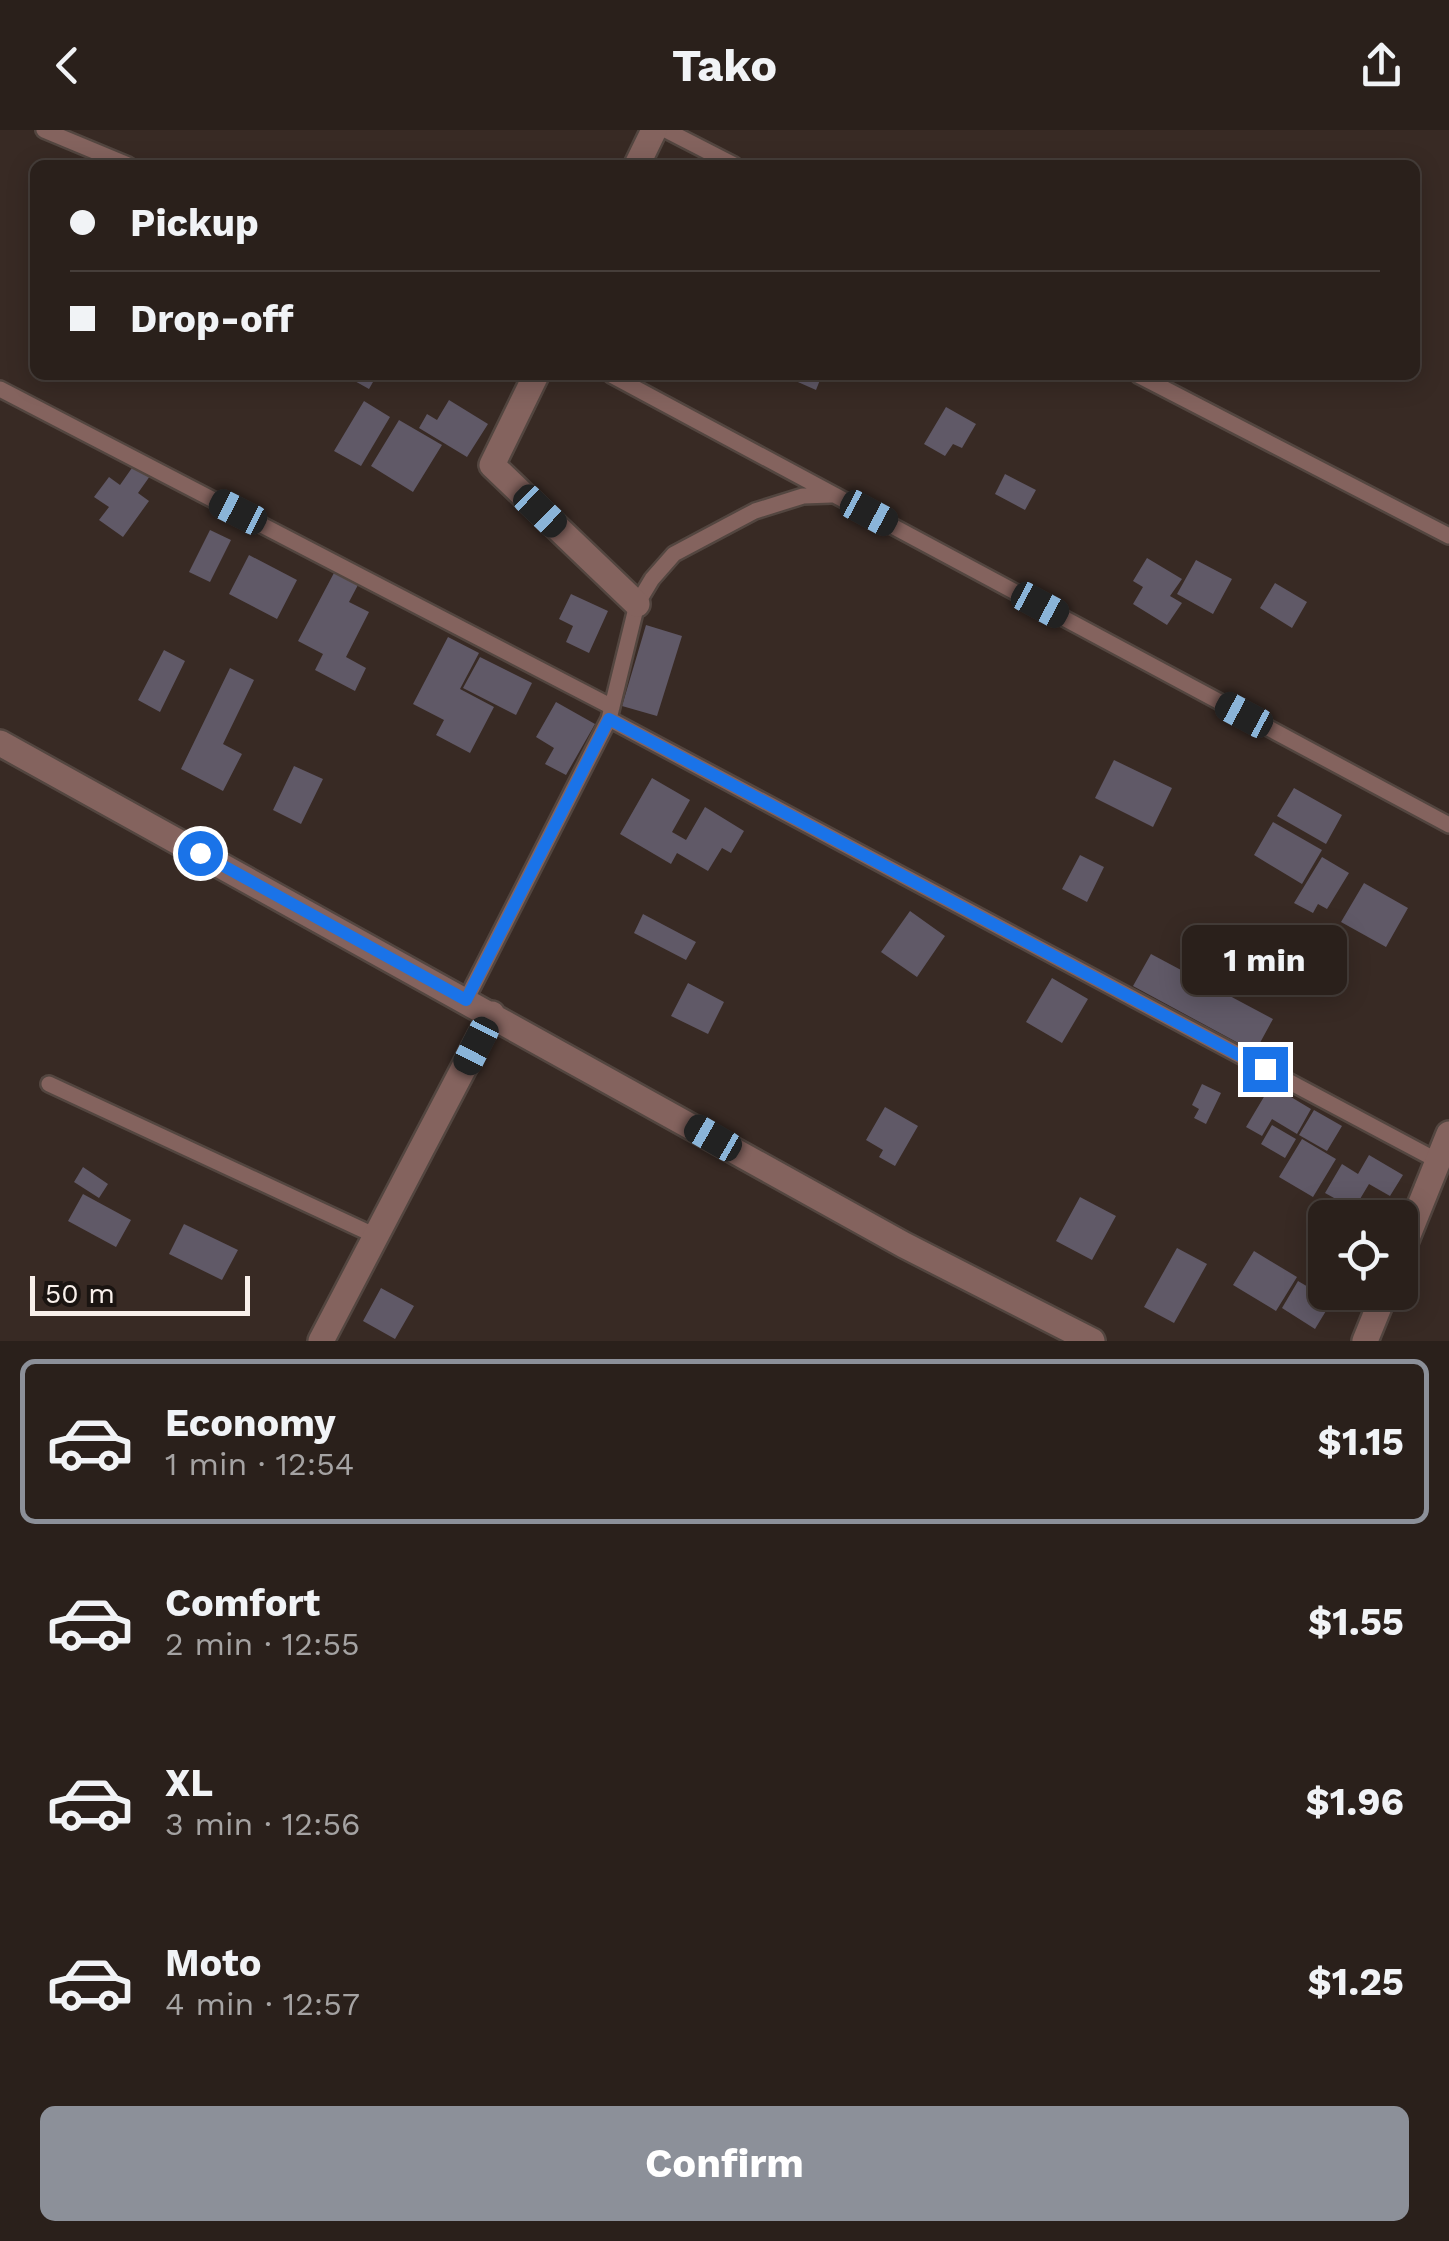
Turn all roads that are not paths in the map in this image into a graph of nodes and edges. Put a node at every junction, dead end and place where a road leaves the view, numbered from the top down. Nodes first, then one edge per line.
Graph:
1 (44, 130) edge
2 (654, 130) edge
3 (666, 130) edge
4 (116, 160) edge
5 (639, 160) edge
6 (724, 160) edge
7 (534, 380) edge
8 (621, 380) edge
9 (1148, 380) edge
10 (0, 389) edge
11 (835, 495) junction
12 (1449, 536) edge
13 (637, 604) junction
14 (610, 713) junction
15 (0, 744) edge
16 (1449, 824) edge
17 (466, 1000) junction
18 (492, 1014) junction
19 (49, 1084) dead end
20 (1449, 1134) edge
21 (1438, 1161) junction
22 (1418, 1210) edge
23 (378, 1237) junction
24 (1378, 1310) edge
25 (321, 1341) edge
26 (1092, 1341) edge
27 (1365, 1341) edge

1 - 4 lane
2 - 5 street
3 - 6 lane
7 - 13 street
8 - 11 lane
9 - 12 lane
10 - 14 lane
11 - 13 lane
11 - 16 lane
13 - 14 lane
14 - 17 lane
14 - 21 lane
15 - 17 street
17 - 18 street
18 - 23 street
18 - 26 street
19 - 23 lane
20 - 21 street
21 - 22 street
23 - 25 street
24 - 27 street

